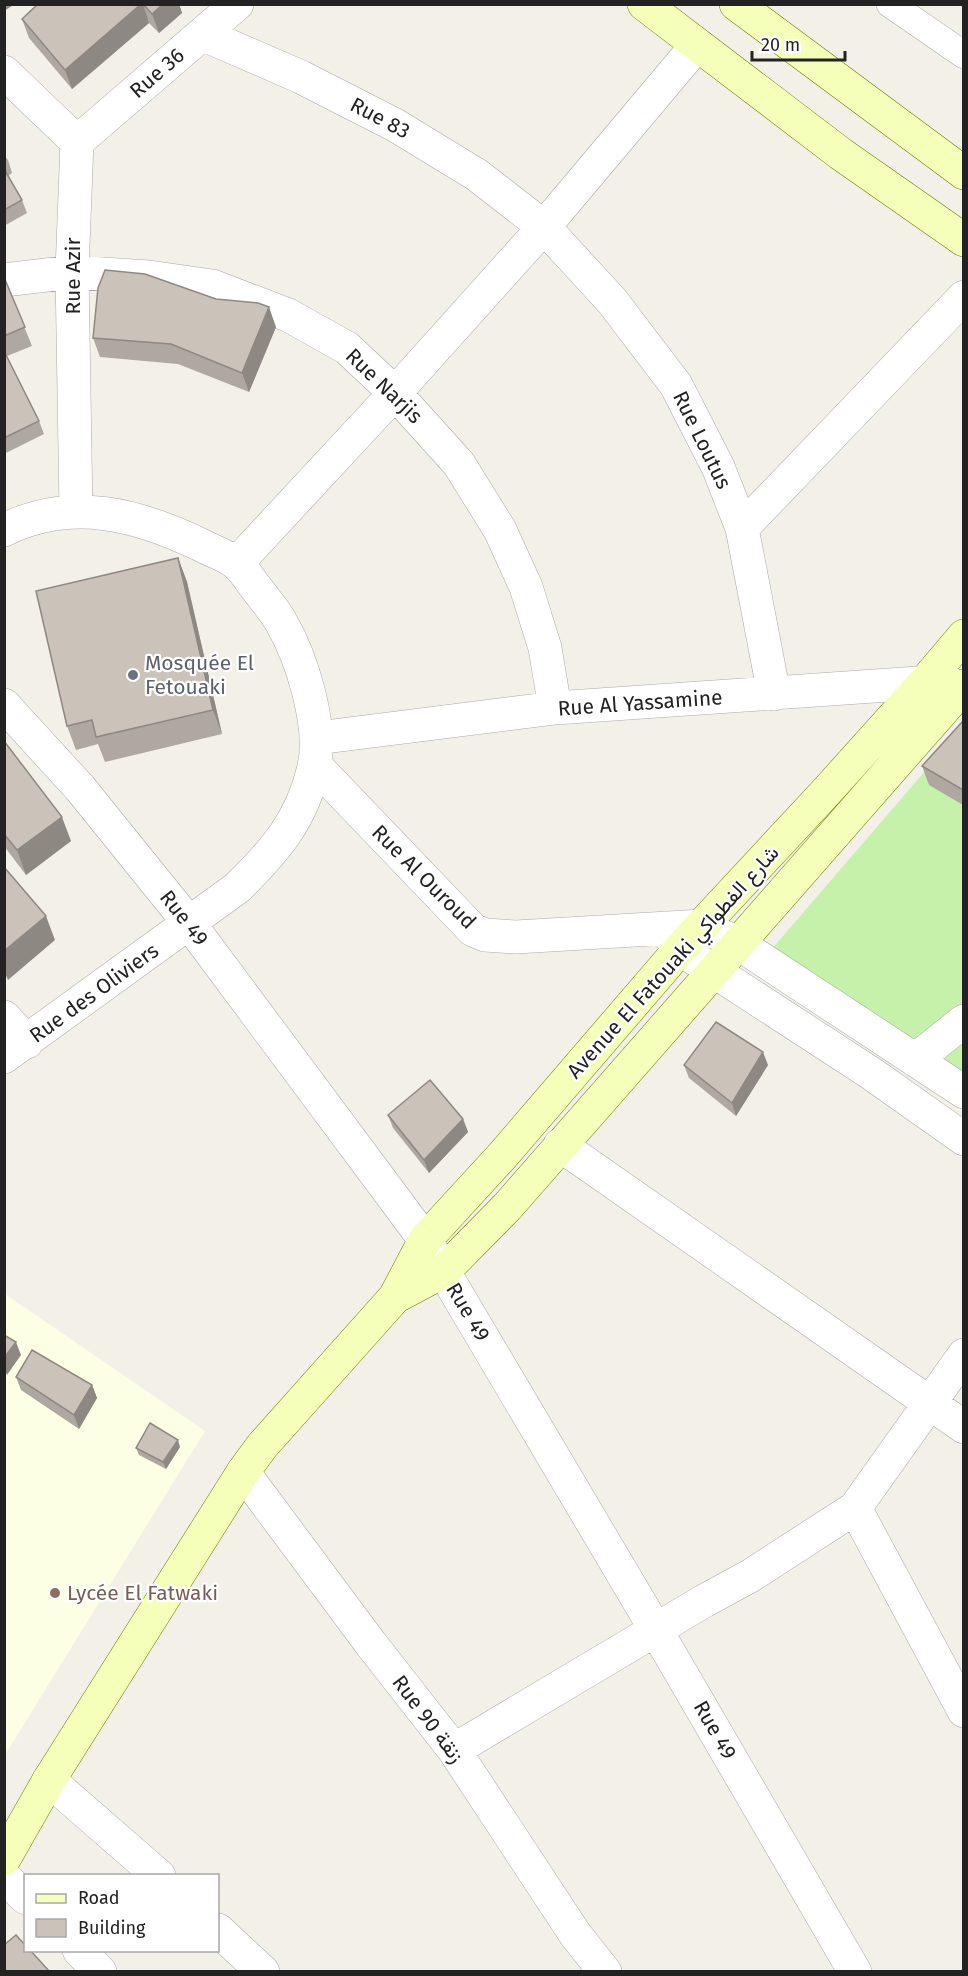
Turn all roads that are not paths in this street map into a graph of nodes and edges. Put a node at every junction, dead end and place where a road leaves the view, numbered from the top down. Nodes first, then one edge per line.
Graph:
1 (237, 4) edge
2 (644, 4) edge
3 (736, 4) edge
4 (890, 4) edge
5 (202, 34) junction
6 (697, 45) junction
7 (963, 55) edge
8 (4, 72) edge
9 (77, 142) junction
10 (963, 173) edge
11 (544, 227) junction
12 (963, 240) edge
13 (72, 272) junction
14 (4, 280) edge
15 (963, 297) edge
16 (395, 393) junction
17 (76, 511) junction
18 (742, 528) junction
19 (4, 530) edge
20 (237, 564) junction
21 (963, 636) edge
22 (963, 681) edge
23 (925, 682) junction
24 (963, 686) edge
25 (774, 694) junction
26 (4, 705) edge
27 (555, 708) junction
28 (316, 751) junction
29 (189, 923) junction
30 (702, 926) junction
31 (672, 939) junction
32 (739, 944) junction
33 (714, 972) junction
34 (4, 1017) edge
35 (963, 1021) edge
36 (16, 1050) edge
37 (915, 1060) junction
38 (963, 1092) edge
39 (963, 1139) edge
40 (560, 1145) junction
41 (425, 1240) junction
42 (444, 1271) junction
43 (395, 1297) junction
44 (963, 1355) edge
45 (930, 1404) junction
46 (963, 1427) edge
47 (243, 1472) junction
48 (855, 1508) junction
49 (656, 1630) junction
50 (963, 1711) edge
51 (454, 1750) junction
52 (50, 1780) junction
53 (4, 1859) edge
54 (158, 1874) edge
55 (4, 1877) edge
56 (24, 1896) edge
57 (219, 1931) edge
58 (81, 1952) edge
59 (100, 1971) edge
60 (262, 1971) edge
61 (605, 1971) edge
62 (855, 1971) edge

1 - 5 street, Rue 36
2 - 6 main road
3 - 10 main road
4 - 7 street
5 - 9 street, Rue 36
5 - 11 street, Rue 83
6 - 11 street
6 - 12 main road
8 - 9 street
9 - 13 street, Rue Azir
11 - 16 street
11 - 18 street, Rue Loutus
13 - 14 street, Rue Narjis
13 - 16 street, Rue Narjis
13 - 17 street, Rue Azir
15 - 18 street
16 - 20 street
16 - 27 street, Rue Narjis
17 - 19 street, Rue des Oliviers
17 - 20 street, Rue des Oliviers
18 - 25 street, Rue Loutus
20 - 28 street, Rue des Oliviers
21 - 23 main road, Avenue El Fatouaki شارع الفطواكي
22 - 23 street, Rue Al Yassamine
23 - 25 street, Rue Al Yassamine
23 - 30 main road, Avenue El Fatouaki شارع الفطواكي
24 - 32 main road, Avenue El Fatouaki شارع الفطواكي
25 - 27 street, Rue Al Yassamine
26 - 29 street, Rue 49
27 - 28 street, Rue Al Yassamine
28 - 29 street, Rue des Oliviers
28 - 31 street, Rue Al Ouroud
29 - 36 street, Rue des Oliviers
29 - 41 street, Rue 49
30 - 31 main road, Avenue El Fatouaki شارع الفطواكي
30 - 32 street
31 - 33 street
31 - 41 main road, Avenue El Fatouaki شارع الفطواكي
32 - 33 main road, Avenue El Fatouaki شارع الفطواكي
32 - 37 street
33 - 39 street
33 - 40 main road, Avenue El Fatouaki شارع الفطواكي
34 - 36 street
35 - 37 street
37 - 38 street
40 - 42 main road, Avenue El Fatouaki شارع الفطواكي
40 - 45 street
41 - 42 street, Rue 49
41 - 43 main road, Avenue El Fatouaki شارع الفطواكي
42 - 43 main road, Avenue El Fatouaki شارع الفطواكي
42 - 49 street, Rue 49
43 - 47 main road, Avenue El Fatouaki شارع الفطواكي
44 - 45 street
45 - 46 street
45 - 48 street
47 - 51 street, Rue 90 زنقة
47 - 52 main road, Avenue El Fatouaki شارع الفطواكي
48 - 49 street
48 - 50 street
49 - 51 street
49 - 62 street, Rue 49
51 - 61 street, Rue 90 زنقة
52 - 53 main road, Avenue El Fatouaki شارع الفطواكي
52 - 54 street
55 - 56 street
57 - 60 street
58 - 59 street

